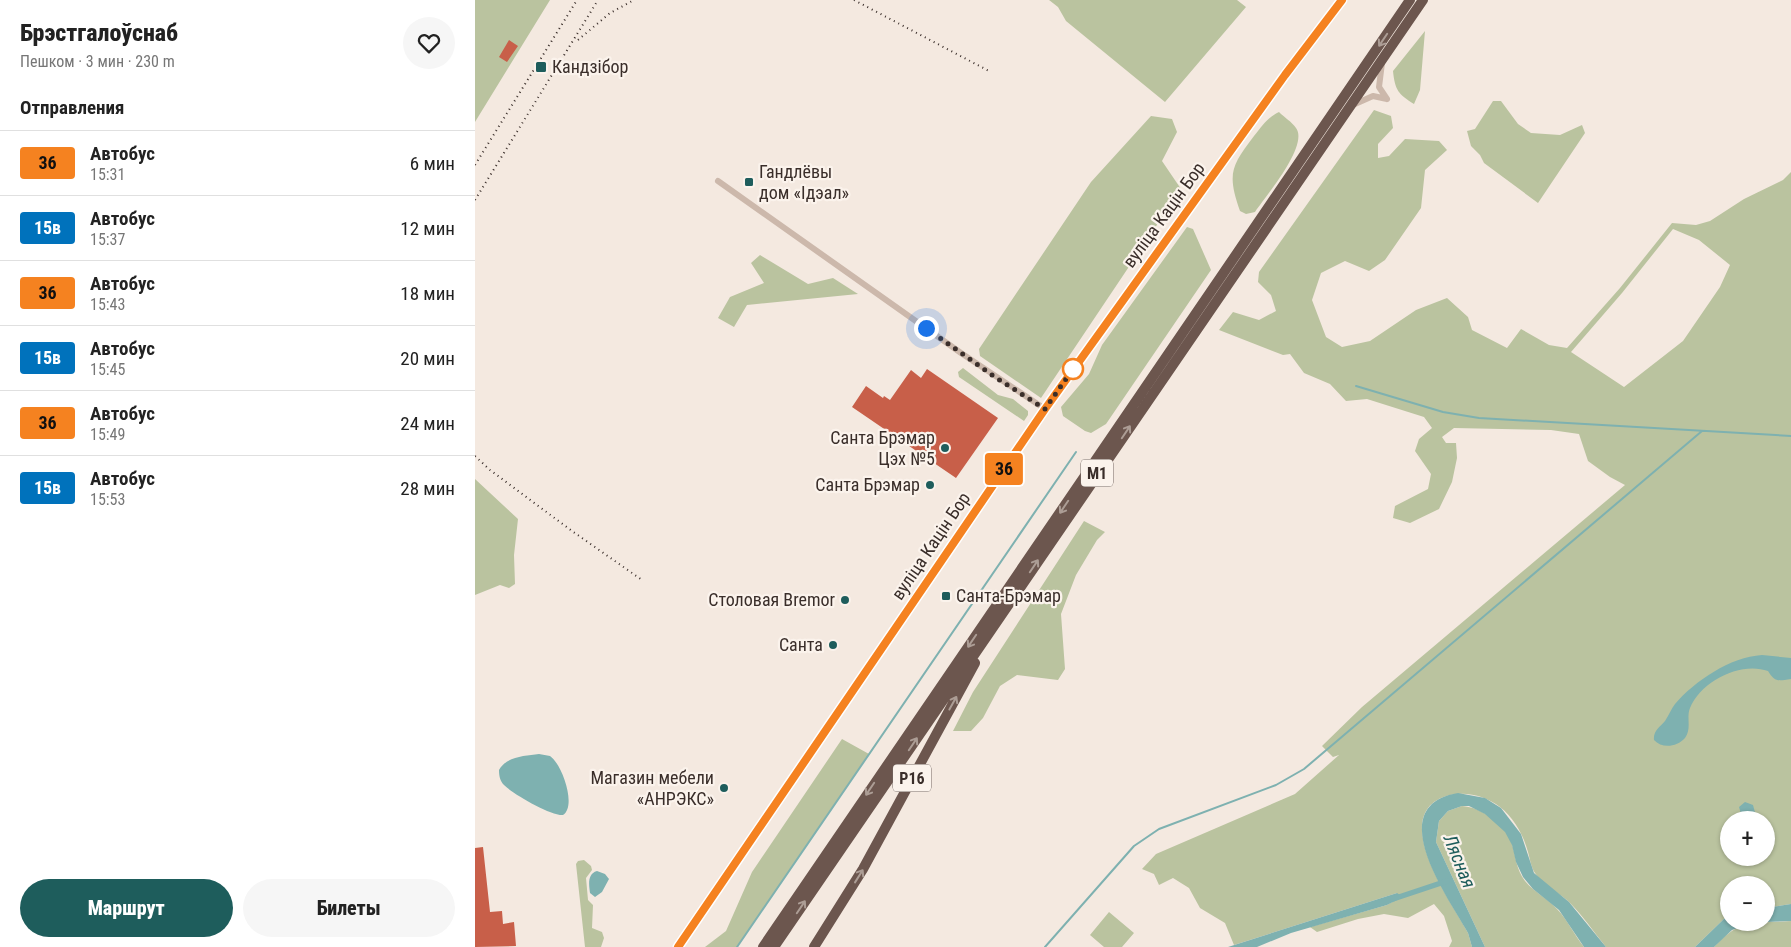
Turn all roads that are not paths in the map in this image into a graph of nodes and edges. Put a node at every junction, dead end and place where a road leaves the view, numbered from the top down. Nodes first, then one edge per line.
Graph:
1 (1342, 0) edge
2 (1410, 0) edge
3 (1423, 0) edge
4 (1383, 57) junction
5 (1348, 109) junction
6 (718, 181) dead end
7 (1045, 409) junction
8 (1007, 606) junction
9 (678, 947) edge
10 (763, 947) edge
11 (774, 947) edge
12 (814, 947) edge

1 - 7 main road, вуліца Кацін Бор
2 -> 10 highway, М1
3 - 4 highway, М1
4 - 5 highway, М1
4 - 5 street
8 -> 5 highway, М1
6 - 7 street
7 - 9 main road, вуліца Кацін Бор
11 -> 8 highway, М1
12 -> 8 highway, Р16

